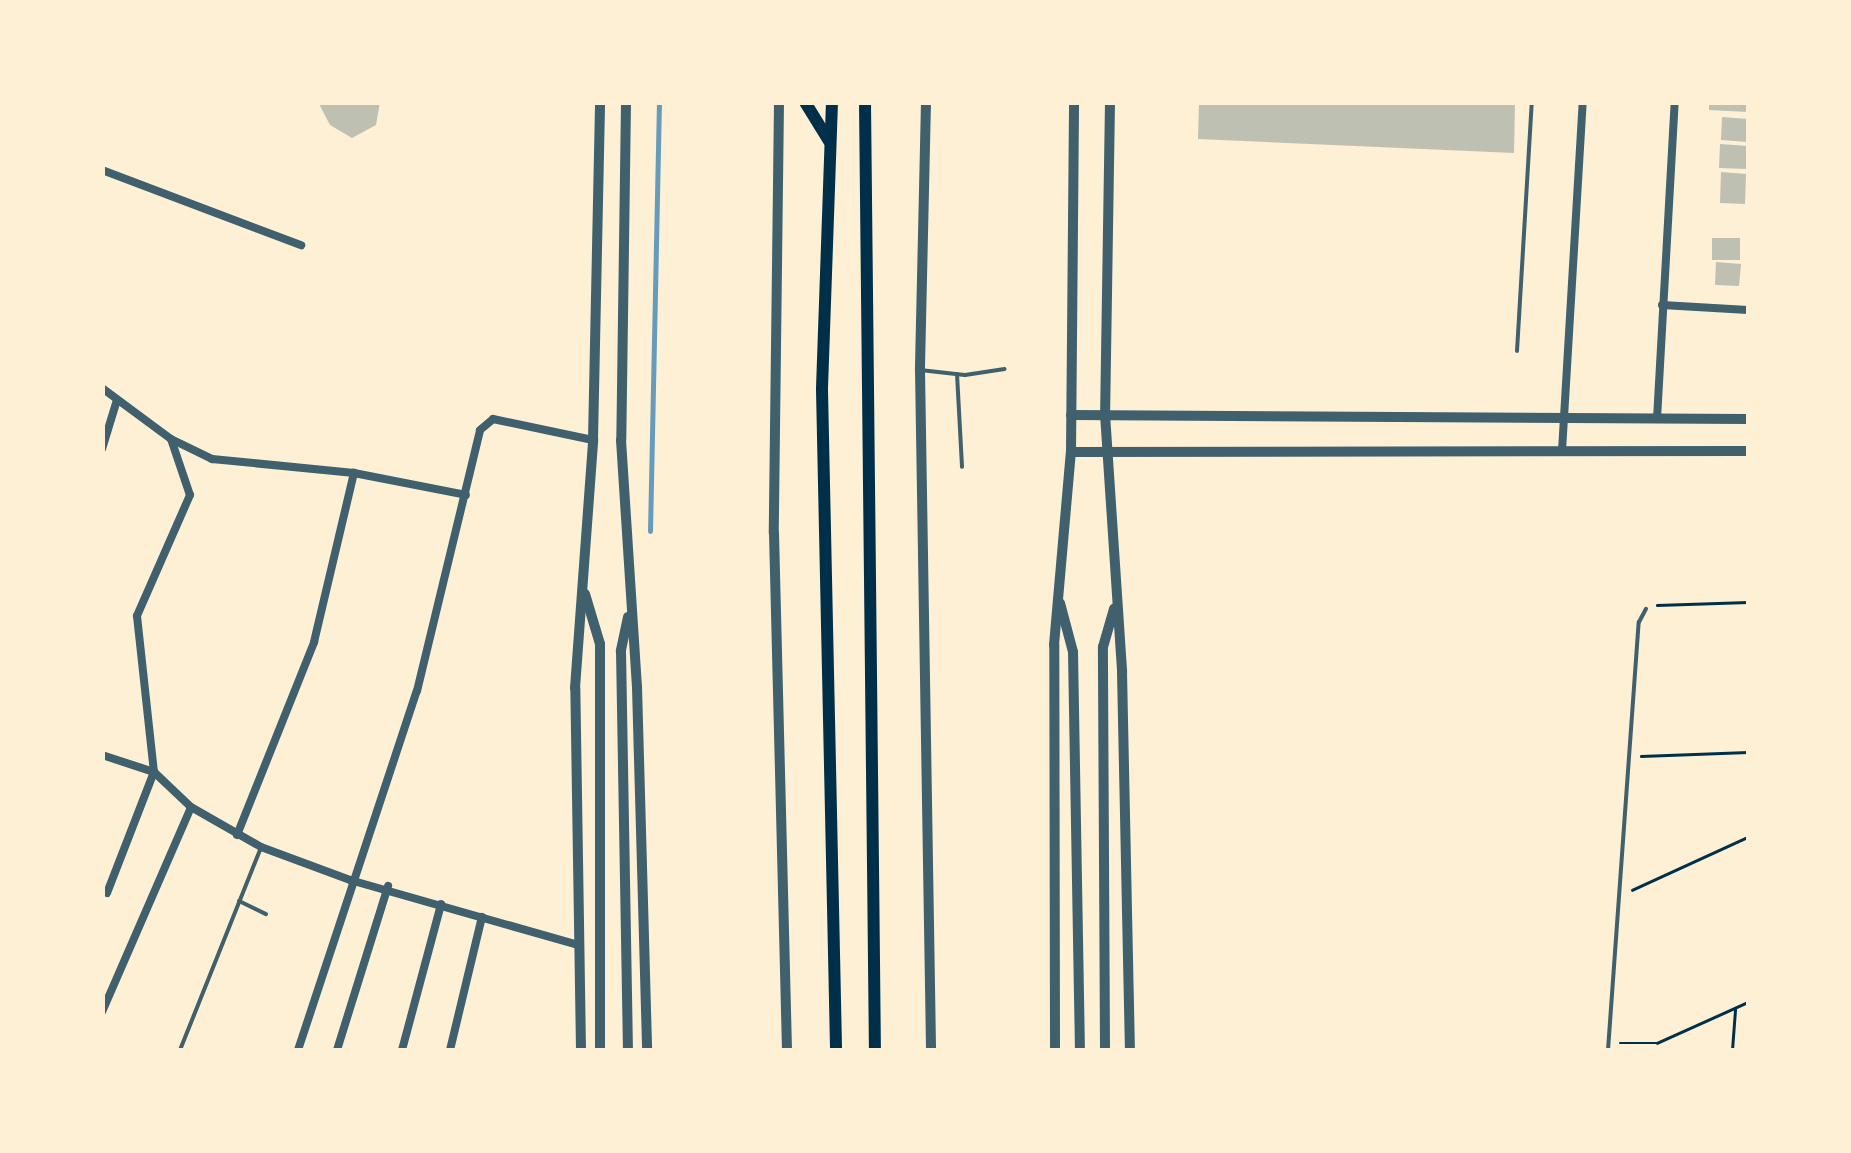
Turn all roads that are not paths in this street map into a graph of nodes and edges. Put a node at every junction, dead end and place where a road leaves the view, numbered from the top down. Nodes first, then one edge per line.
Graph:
1 (600, 102) edge
2 (626, 102) edge
3 (779, 102) edge
4 (805, 102) edge
5 (832, 102) edge
6 (865, 102) edge
7 (926, 102) edge
8 (1074, 102) edge
9 (1110, 102) edge
10 (1532, 102) edge
11 (1583, 102) edge
12 (1675, 102) edge
13 (831, 144) junction
14 (102, 170) edge
15 (301, 244) dead end
16 (1662, 305) junction
17 (1748, 310) edge
18 (1517, 351) dead end
19 (1005, 369) dead end
20 (920, 370) junction
21 (957, 374) junction
22 (102, 388) edge
23 (117, 400) junction
24 (1105, 414) junction
25 (1071, 415) junction
26 (1563, 416) junction
27 (1748, 419) edge
28 (1657, 420) junction
29 (170, 439) junction
30 (593, 440) junction
31 (102, 449) edge
32 (1106, 450) junction
33 (1562, 451) junction
34 (1748, 451) edge
35 (1071, 452) junction
36 (962, 467) dead end
37 (354, 473) junction
38 (466, 495) junction
39 (583, 585) junction
40 (1058, 597) junction
41 (1117, 598) junction
42 (630, 602) junction
43 (1646, 609) road end
44 (102, 755) edge
45 (154, 772) junction
46 (191, 808) junction
47 (237, 835) junction
48 (261, 847) junction
49 (350, 880) junction
50 (388, 886) junction
51 (107, 893) dead end
52 (239, 901) junction
53 (441, 904) junction
54 (266, 914) dead end
55 (482, 916) junction
56 (578, 945) junction
57 (102, 1012) edge
58 (180, 1050) edge
59 (298, 1050) edge
60 (337, 1050) edge
61 (402, 1050) edge
62 (450, 1050) edge
63 (580, 1050) edge
64 (600, 1050) edge
65 (628, 1050) edge
66 (647, 1050) edge
67 (787, 1050) edge
68 (836, 1050) edge
69 (875, 1050) edge
70 (931, 1050) edge
71 (1055, 1050) edge
72 (1080, 1050) edge
73 (1105, 1050) edge
74 (1130, 1050) edge
75 (1608, 1050) edge

1 - 30 street
2 - 42 street
3 - 67 street
4 - 13 highway
5 - 13 highway
6 - 69 highway
7 - 20 street
8 - 25 street
9 - 24 street
10 - 18 lane
11 - 26 street
12 - 16 street
13 - 68 highway
14 - 15 street
16 - 17 street
16 - 28 street
19 - 21 lane
20 - 21 lane
20 - 70 street
21 - 36 lane
22 - 23 street
23 - 29 street
23 - 31 street
24 - 25 street
24 - 26 street
24 - 32 street
25 - 35 street
26 - 28 street
26 - 33 street
27 - 28 street
29 - 37 street
29 - 45 street
30 - 38 street
30 - 39 street
32 - 33 street
32 - 35 street
32 - 41 street
33 - 34 street
35 - 40 street
37 - 38 street
37 - 47 street
38 - 49 street
39 - 56 street
39 - 64 street
40 - 71 street
40 - 72 street
41 - 73 street
41 - 74 street
42 - 65 street
42 - 66 street
43 - 75 lane
44 - 45 street
45 - 46 street
45 - 51 street
46 - 47 street
46 - 57 street
47 - 48 street
48 - 49 street
48 - 52 lane
49 - 50 street
49 - 59 street
50 - 53 street
50 - 60 street
52 - 54 lane
52 - 58 lane
53 - 55 street
53 - 61 street
55 - 56 street
55 - 62 street
56 - 63 street

